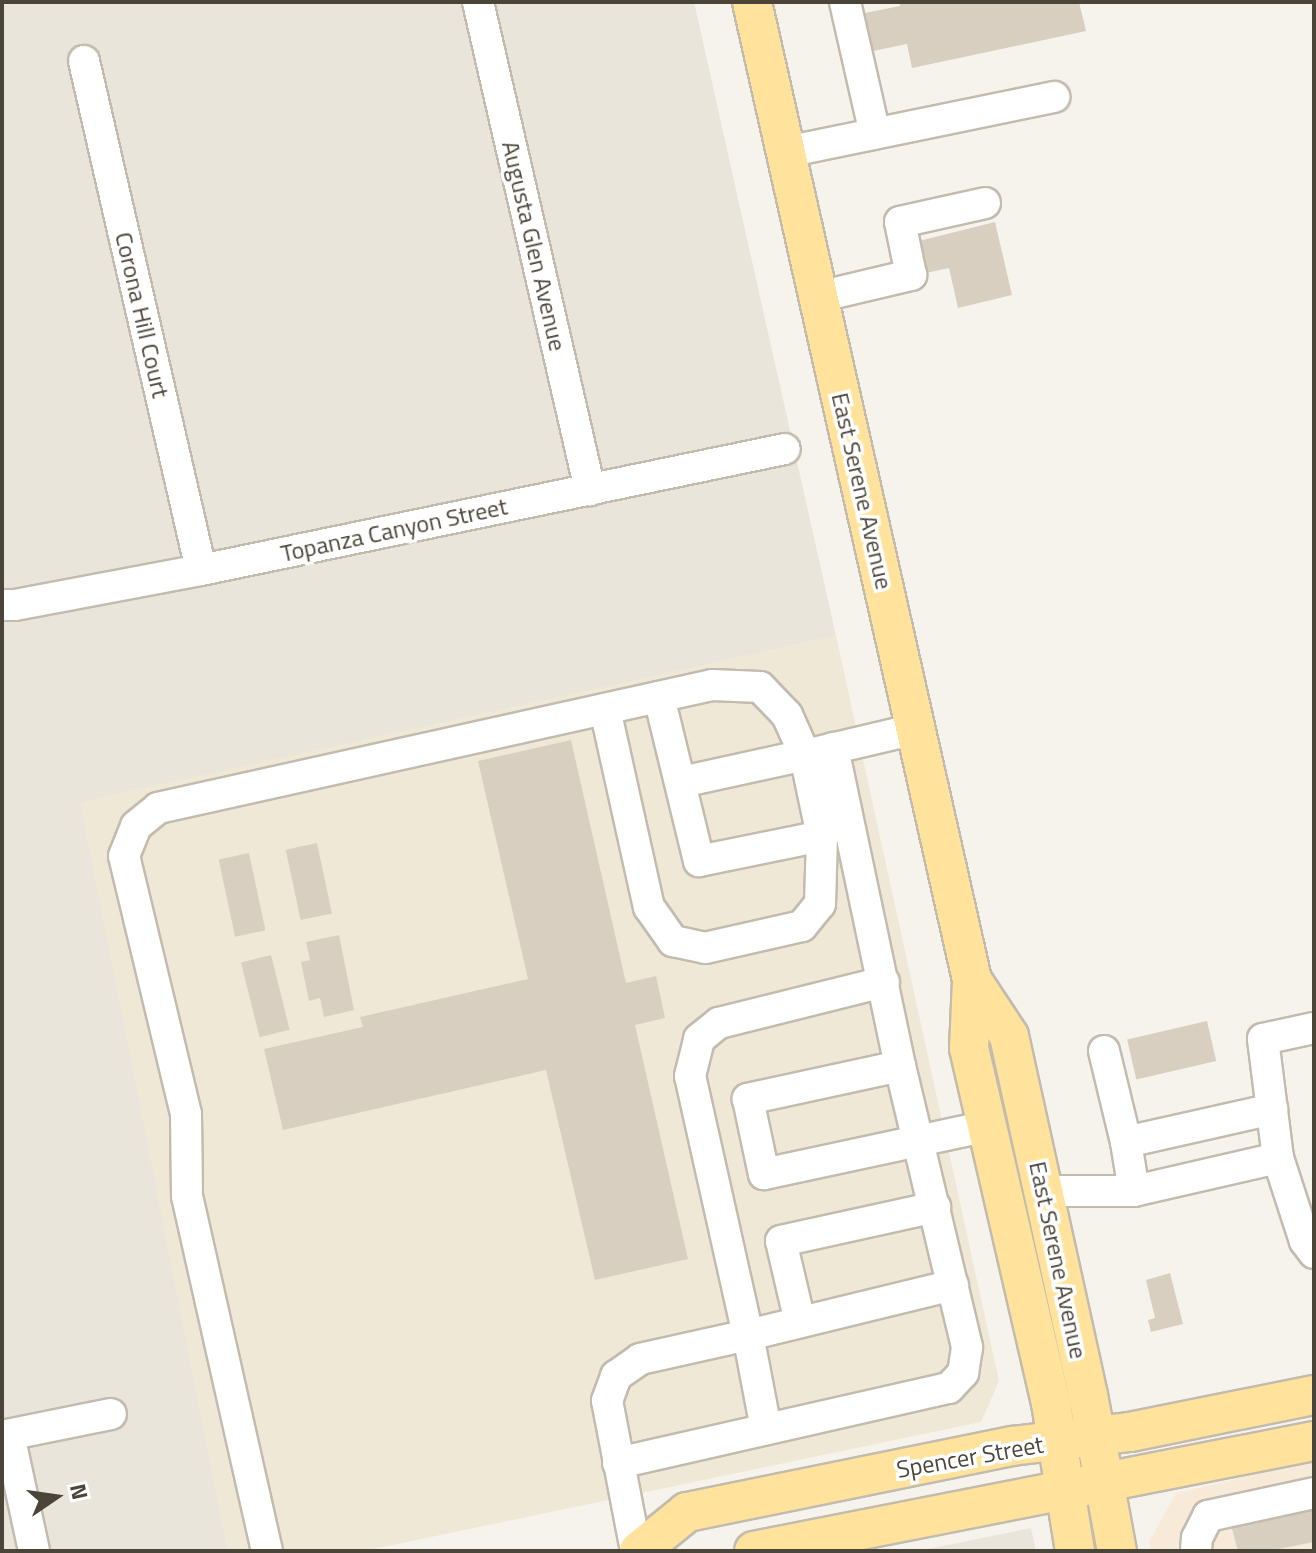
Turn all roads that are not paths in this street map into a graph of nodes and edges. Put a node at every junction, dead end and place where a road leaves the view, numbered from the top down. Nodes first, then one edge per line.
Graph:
1 (478, 2) edge
2 (845, 2) edge
3 (758, 3) edge
4 (84, 61) dead end
5 (1054, 97) dead end
6 (875, 134) junction
7 (786, 152) junction
8 (985, 203) dead end
9 (818, 297) junction
10 (785, 449) dead end
11 (590, 490) junction
12 (201, 570) junction
13 (2, 605) edge
14 (659, 697) junction
15 (605, 709) junction
16 (916, 729) junction
17 (819, 752) junction
18 (681, 782) junction
19 (822, 836) junction
20 (972, 980) junction
21 (884, 982) junction
22 (1314, 1028) edge
23 (1104, 1051) dead end
24 (900, 1066) junction
25 (1272, 1109) junction
26 (988, 1126) junction
27 (920, 1141) junction
28 (1126, 1142) junction
29 (1278, 1158) junction
30 (764, 1174) junction
31 (716, 1186) junction
32 (1043, 1191) junction
33 (1134, 1191) junction
34 (935, 1207) junction
35 (1314, 1253) edge
36 (953, 1285) junction
37 (800, 1322) junction
38 (748, 1335) junction
39 (1314, 1395) edge
40 (111, 1414) dead end
41 (766, 1429) junction
42 (6, 1436) edge
43 (1094, 1437) junction
44 (1057, 1441) junction
45 (1314, 1441) edge
46 (618, 1463) junction
47 (1102, 1483) junction
48 (1064, 1491) junction
49 (1314, 1493) edge
50 (34, 1551) edge
51 (267, 1551) edge
52 (638, 1551) edge
53 (754, 1551) edge
54 (1075, 1551) edge
55 (1117, 1551) edge
56 (1196, 1551) edge

1 - 11 street, Augusta Glen Avenue
2 - 6 street
3 - 7 main road, East Serene Avenue
4 - 12 street, Corona Hill Court
5 - 6 street
6 - 7 street
7 - 9 main road, East Serene Avenue
8 - 9 street
9 - 16 main road, East Serene Avenue
10 - 11 street, Topanza Canyon Street
11 - 12 street, Topanza Canyon Street
12 - 13 street, Topanza Canyon Street
14 - 15 street
14 - 17 street
14 - 18 street
15 - 19 street
15 - 51 street
16 - 17 street
16 - 20 main road, East Serene Avenue
17 - 18 street
17 - 19 street
17 - 21 street
18 - 19 street
20 - 26 main road, East Serene Avenue
20 - 32 main road, East Serene Avenue
21 - 24 street
21 - 31 street
22 - 25 street
23 - 28 street
24 - 27 street
24 - 30 street
25 - 28 street
25 - 29 street
26 - 27 street
26 - 44 main road, East Serene Avenue
27 - 30 street
27 - 34 street
28 - 33 street
29 - 33 street
29 - 35 street
30 - 31 street
31 - 38 street
32 - 33 street
32 - 43 main road, East Serene Avenue
34 - 36 street
34 - 37 street
36 - 37 street
36 - 41 street
37 - 38 street
38 - 41 street
38 - 46 street
39 - 43 main road, Spencer Street
40 - 42 street
41 - 46 street
42 - 50 street
43 - 44 main road, Spencer Street
43 - 47 main road, East Serene Avenue
44 - 48 main road, East Serene Avenue
44 - 52 main road, Spencer Street
45 - 47 main road, Spencer Street
46 - 52 street
47 - 48 main road, Spencer Street
47 - 55 main road, East Serene Avenue
48 - 53 main road, Spencer Street
48 - 54 main road, East Serene Avenue
49 - 56 street

